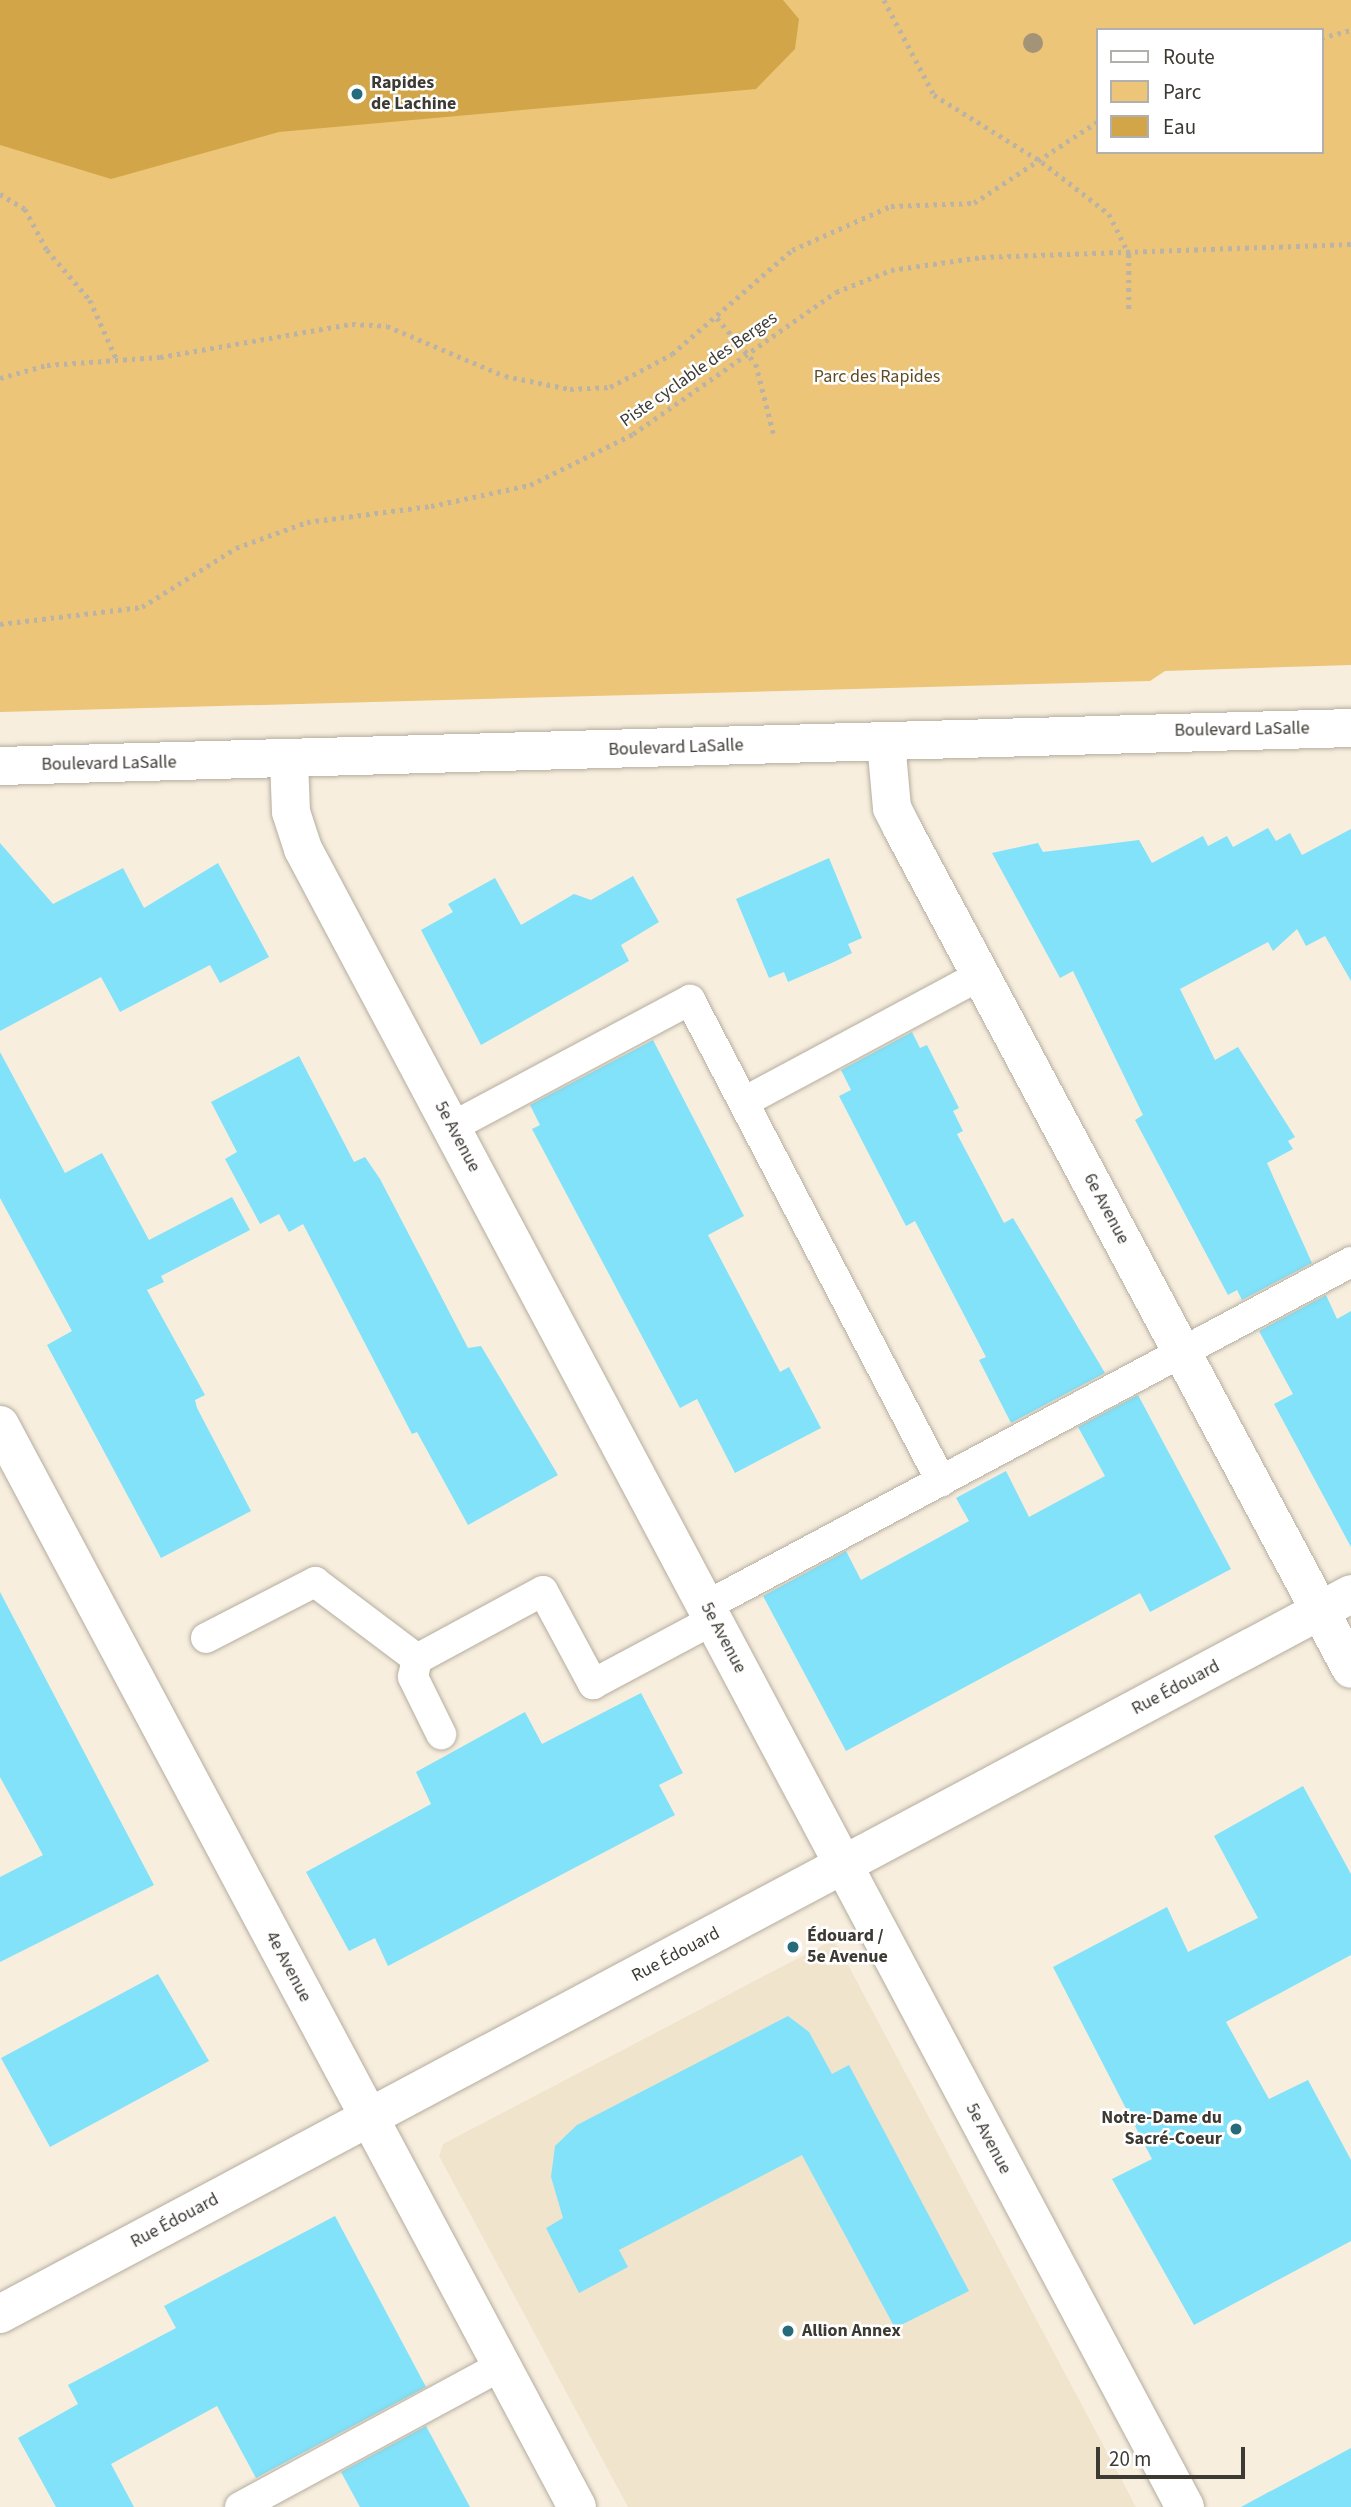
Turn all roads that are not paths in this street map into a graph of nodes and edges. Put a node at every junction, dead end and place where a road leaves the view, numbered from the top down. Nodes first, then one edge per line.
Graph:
1 (1351, 728) edge
2 (886, 742) junction
3 (289, 760) junction
4 (0, 766) edge
5 (981, 975) junction
6 (744, 1102) junction
7 (452, 1127) junction
8 (1351, 1262) edge
9 (1182, 1352) junction
10 (0, 1425) edge
11 (941, 1481) junction
12 (1336, 1603) edge
13 (710, 1613) junction
14 (206, 1638) dead end
15 (417, 1659) junction
16 (1351, 1669) edge
17 (441, 1734) dead end
18 (842, 1865) junction
19 (369, 2119) junction
20 (0, 2314) edge
21 (501, 2366) junction
22 (240, 2507) edge
23 (577, 2507) edge
24 (1185, 2507) edge

1 - 2 street, Boulevard LaSalle
2 - 3 street, Boulevard LaSalle
2 - 5 street, 6e Avenue
3 - 4 street, Boulevard LaSalle
3 - 7 street, 5e Avenue
5 - 6 lane
5 - 9 street, 6e Avenue
6 - 7 lane
6 - 11 lane
7 - 13 street, 5e Avenue
8 - 9 lane
9 - 11 lane
9 - 12 street, 6e Avenue
10 - 19 street, 4e Avenue
11 - 13 lane
12 - 16 street, 6e Avenue
12 - 18 street, Rue Édouard
13 - 15 lane
13 - 18 street, 5e Avenue
14 - 15 lane
15 - 17 lane
18 - 19 street, Rue Édouard
18 - 24 street, 5e Avenue
19 - 20 street, Rue Édouard
19 - 21 street, 4e Avenue
21 - 22 lane
21 - 23 street, 4e Avenue

